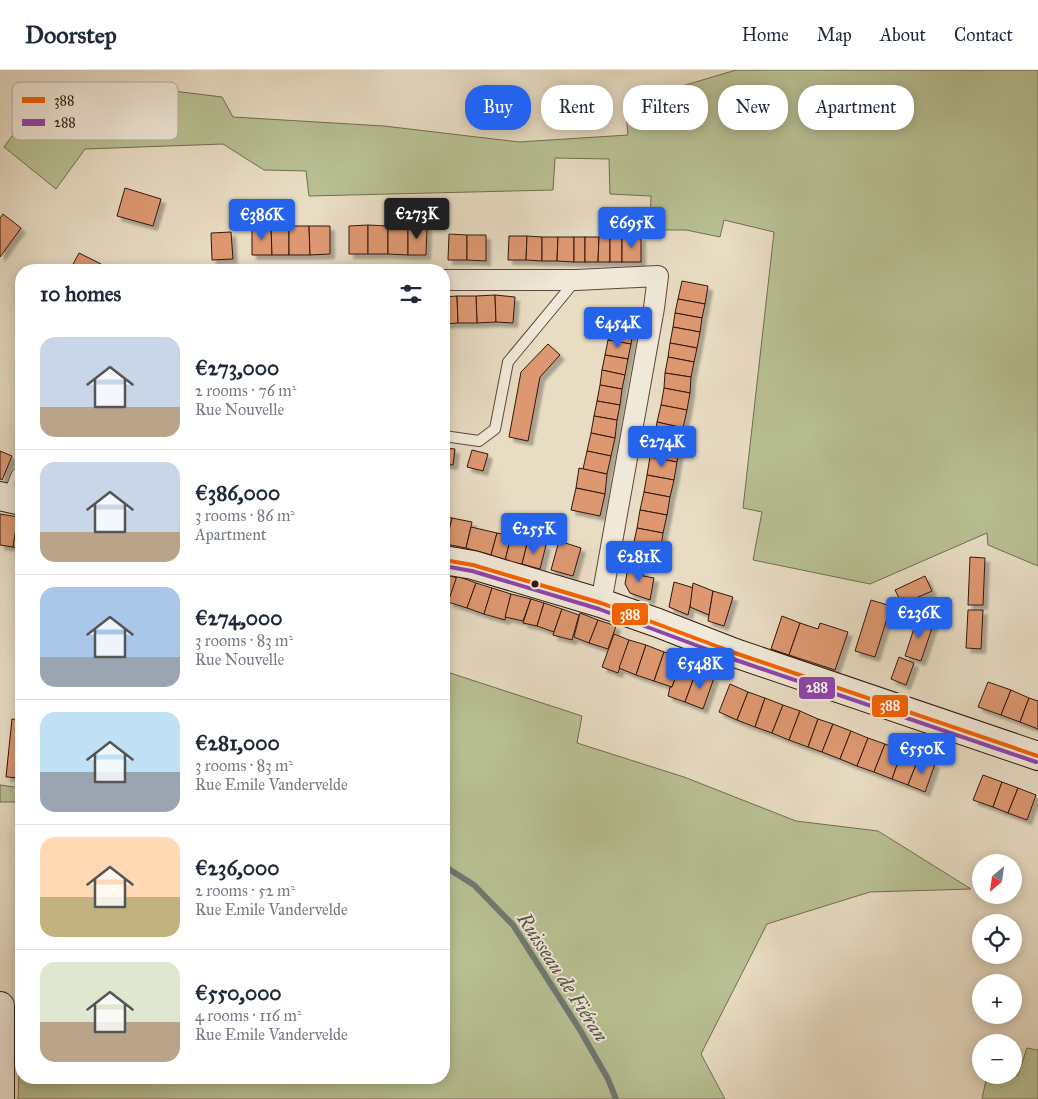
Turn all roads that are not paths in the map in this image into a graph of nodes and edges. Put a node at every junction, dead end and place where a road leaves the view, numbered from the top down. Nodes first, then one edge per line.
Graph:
1 (450, 280) edge
2 (576, 280) junction
3 (450, 437) edge
4 (450, 561) edge
5 (601, 603) junction
6 (1038, 756) edge
7 (0, 1006) edge
8 (0, 1097) edge

1 - 2 street
2 - 3 lane
2 - 5 street
4 - 5 street
5 - 6 street
7 - 8 street

